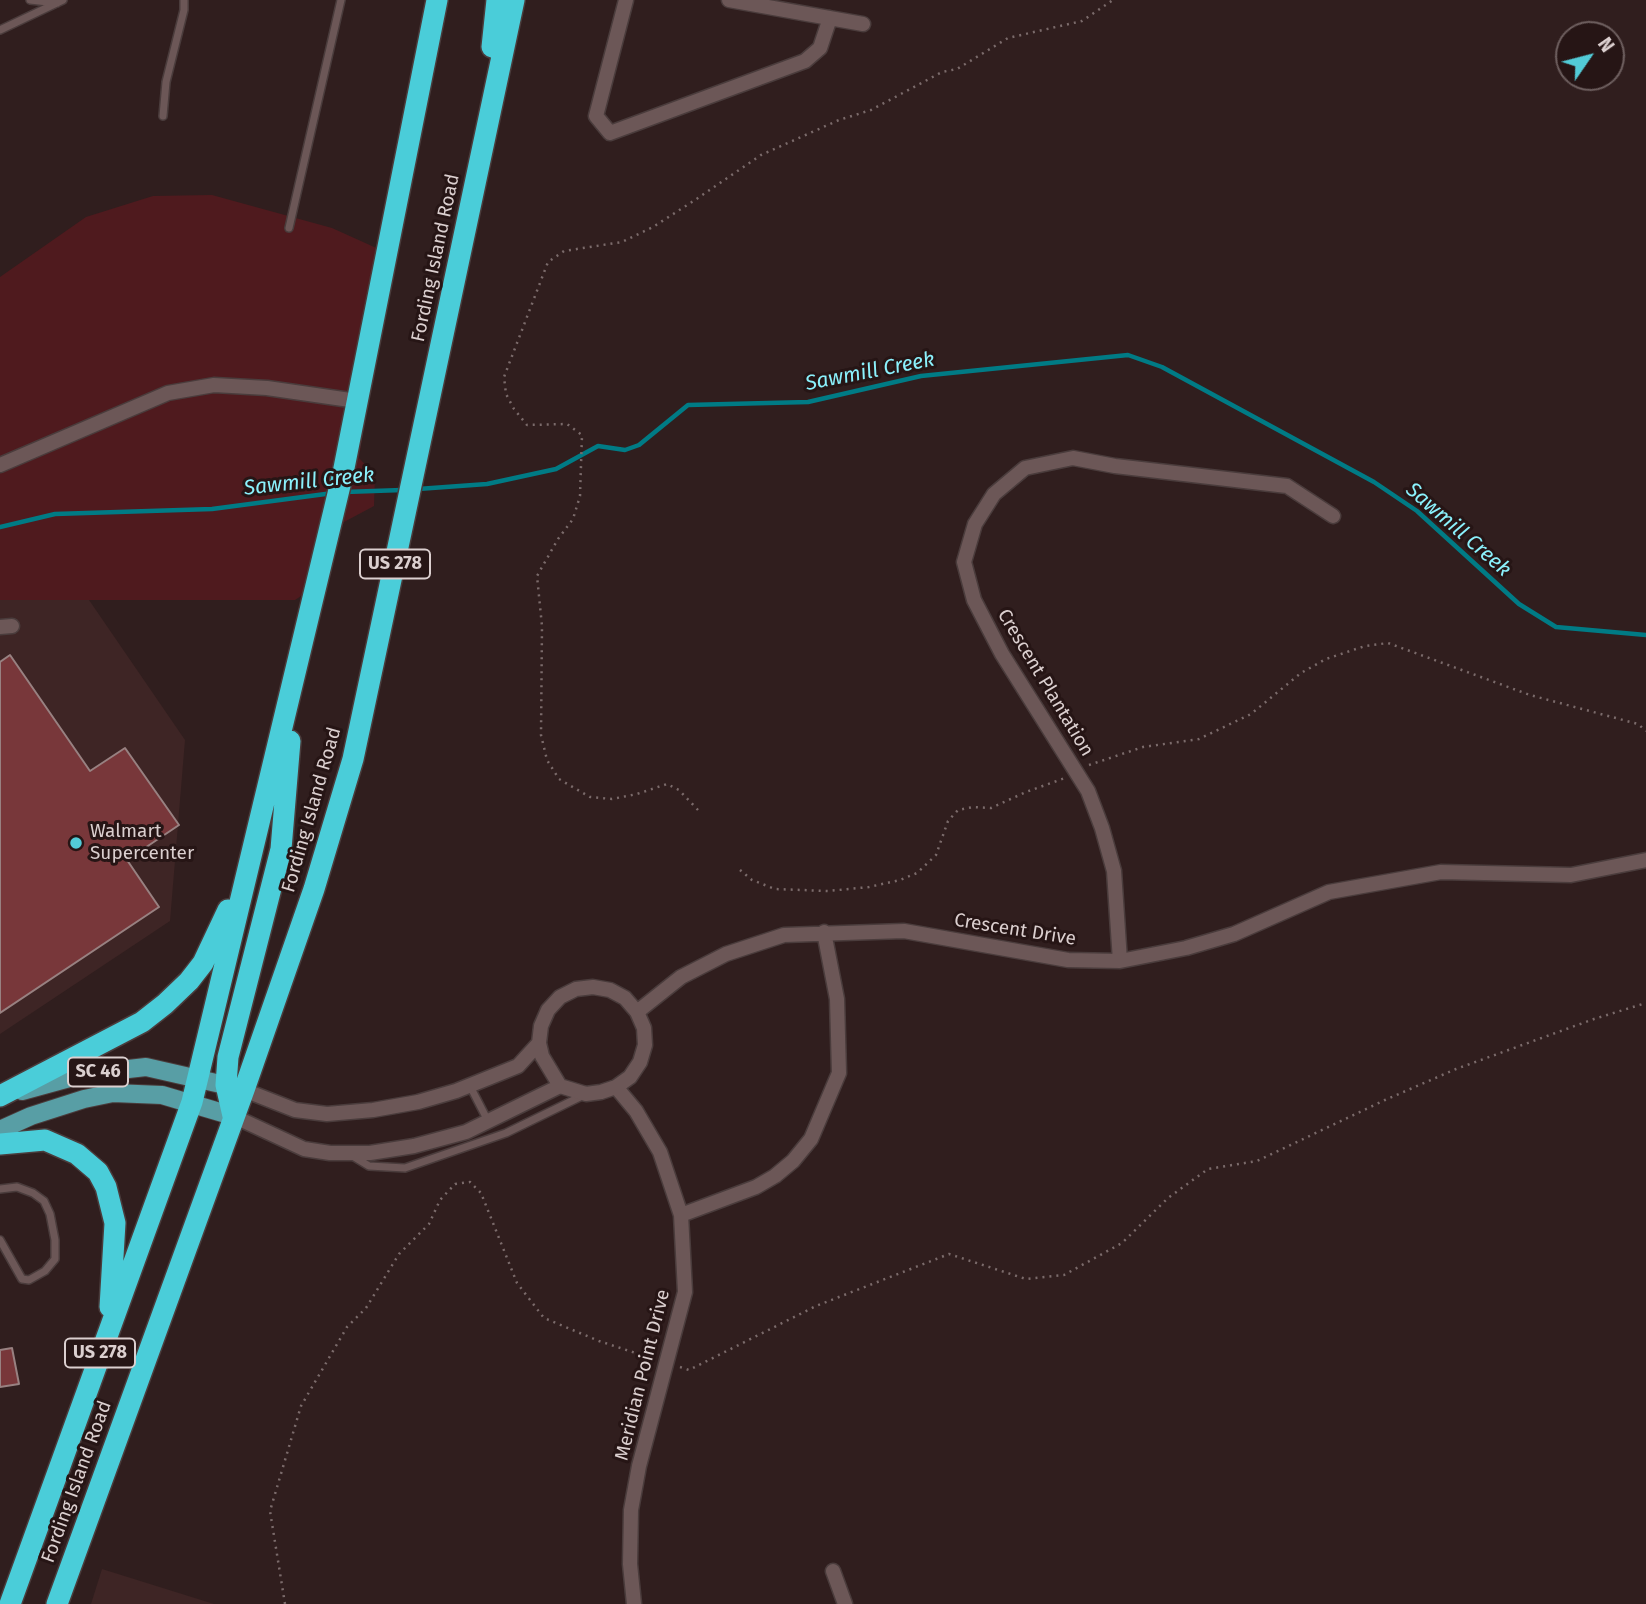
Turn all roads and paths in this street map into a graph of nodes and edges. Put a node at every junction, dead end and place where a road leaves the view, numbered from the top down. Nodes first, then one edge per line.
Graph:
1 (30, 0) edge
2 (184, 0) edge
3 (341, 0) edge
4 (437, 0) edge
5 (497, 0) edge
6 (514, 0) edge
7 (626, 0) edge
8 (729, 0) edge
9 (1113, 0) edge
10 (60, 1) edge
11 (830, 18) junction
12 (863, 24) dead end
13 (0, 30) edge
14 (163, 116) dead end
15 (482, 154) junction
16 (289, 228) dead end
17 (357, 401) junction
18 (0, 465) edge
19 (1333, 516) dead end
20 (295, 671) junction
21 (1646, 731) edge
22 (1076, 772) junction
23 (698, 810) dead end
24 (252, 853) junction
25 (1646, 860) edge
26 (740, 870) dead end
27 (824, 932) junction
28 (1121, 961) junction
29 (1646, 1003) edge
30 (637, 1012) junction
31 (539, 1044) junction
32 (198, 1077) junction
33 (470, 1086) junction
34 (560, 1086) junction
35 (617, 1087) junction
36 (235, 1088) junction
37 (586, 1094) junction
38 (0, 1098) edge
39 (192, 1102) junction
40 (233, 1116) junction
41 (488, 1122) junction
42 (0, 1130) edge
43 (0, 1144) edge
44 (347, 1153) junction
45 (0, 1189) edge
46 (681, 1215) junction
47 (0, 1240) edge
48 (108, 1331) junction
49 (667, 1363) junction
50 (833, 1571) dead end
51 (10, 1604) edge
52 (57, 1604) edge
53 (285, 1604) edge
54 (635, 1604) edge
55 (845, 1604) edge

1 - 10 lane
2 - 14 lane
3 - 16 lane
4 - 17 highway, Fording Island Road / US 278
5 - 15 highway
6 - 15 highway, Fording Island Road / US 278
7 - 11 street
8 - 11 street
9 - 23 path
10 - 13 lane
11 - 12 street
15 - 36 highway, Fording Island Road / US 278
17 - 18 street
17 - 20 highway, Fording Island Road / US 278
19 - 22 street, Crescent Plantation
20 - 24 highway, Fording Island Road / US 278
20 - 36 highway
21 - 22 path
22 - 26 path
22 - 28 street, Crescent Plantation
24 - 32 highway, Fording Island Road / US 278
24 - 38 highway
25 - 28 street, Crescent Drive
27 - 28 street, Crescent Drive
27 - 30 street, Crescent Drive
27 - 46 street
29 - 49 path
30 - 31 street
30 - 35 street
31 - 33 street
31 - 34 street
32 - 36 main road, SC 46
32 - 38 main road, SC 46
32 - 39 highway, Fording Island Road / US 278
33 - 36 street
33 - 41 lane
34 - 37 street
34 - 41 street
35 - 37 street
35 - 46 street, Meridian Point Drive
36 - 40 highway, Fording Island Road / US 278
37 - 44 lane
39 - 40 main road, SC 46
39 - 42 main road, SC 46
39 - 48 highway, Fording Island Road / US 278
40 - 44 street
40 - 52 highway, Fording Island Road / US 278
41 - 44 street
43 - 48 highway
45 - 47 lane
46 - 49 street, Meridian Point Drive
48 - 51 highway, Fording Island Road / US 278
49 - 53 path
49 - 54 street, Meridian Point Drive
50 - 55 street

